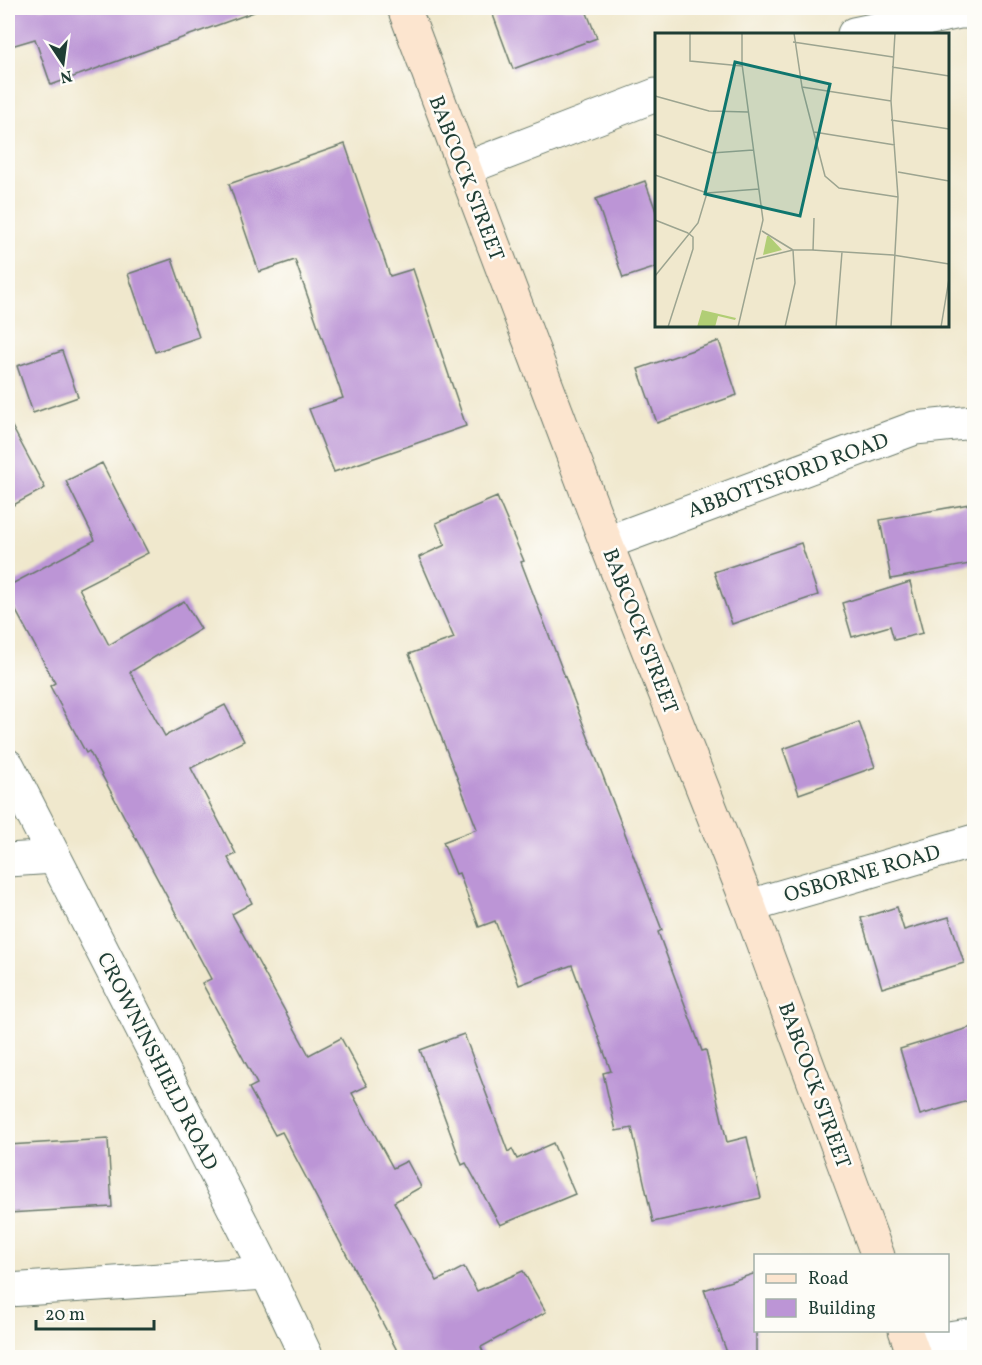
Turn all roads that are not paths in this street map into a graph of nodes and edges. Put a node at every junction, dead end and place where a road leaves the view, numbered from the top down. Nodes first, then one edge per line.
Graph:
1 (404, 8) edge
2 (964, 10) edge
3 (859, 33) edge
4 (655, 96) edge
5 (464, 169) junction
6 (975, 422) edge
7 (606, 543) junction
8 (8, 766) edge
9 (975, 841) edge
10 (54, 857) junction
11 (8, 861) edge
12 (749, 906) junction
13 (877, 1254) edge
14 (267, 1273) junction
15 (8, 1290) edge
16 (975, 1334) edge
17 (910, 1344) edge
18 (307, 1358) edge

1 - 5 street, BABCOCK STREET
2 - 3 street
4 - 5 street
5 - 7 street, BABCOCK STREET
6 - 7 street, ABBOTTSFORD ROAD
7 - 12 street, BABCOCK STREET
8 - 10 street, CROWNINSHIELD ROAD
9 - 12 street, OSBORNE ROAD
10 - 11 street
10 - 14 street, CROWNINSHIELD ROAD
12 - 13 street, BABCOCK STREET
14 - 15 street
14 - 18 street, CROWNINSHIELD ROAD
16 - 17 street

